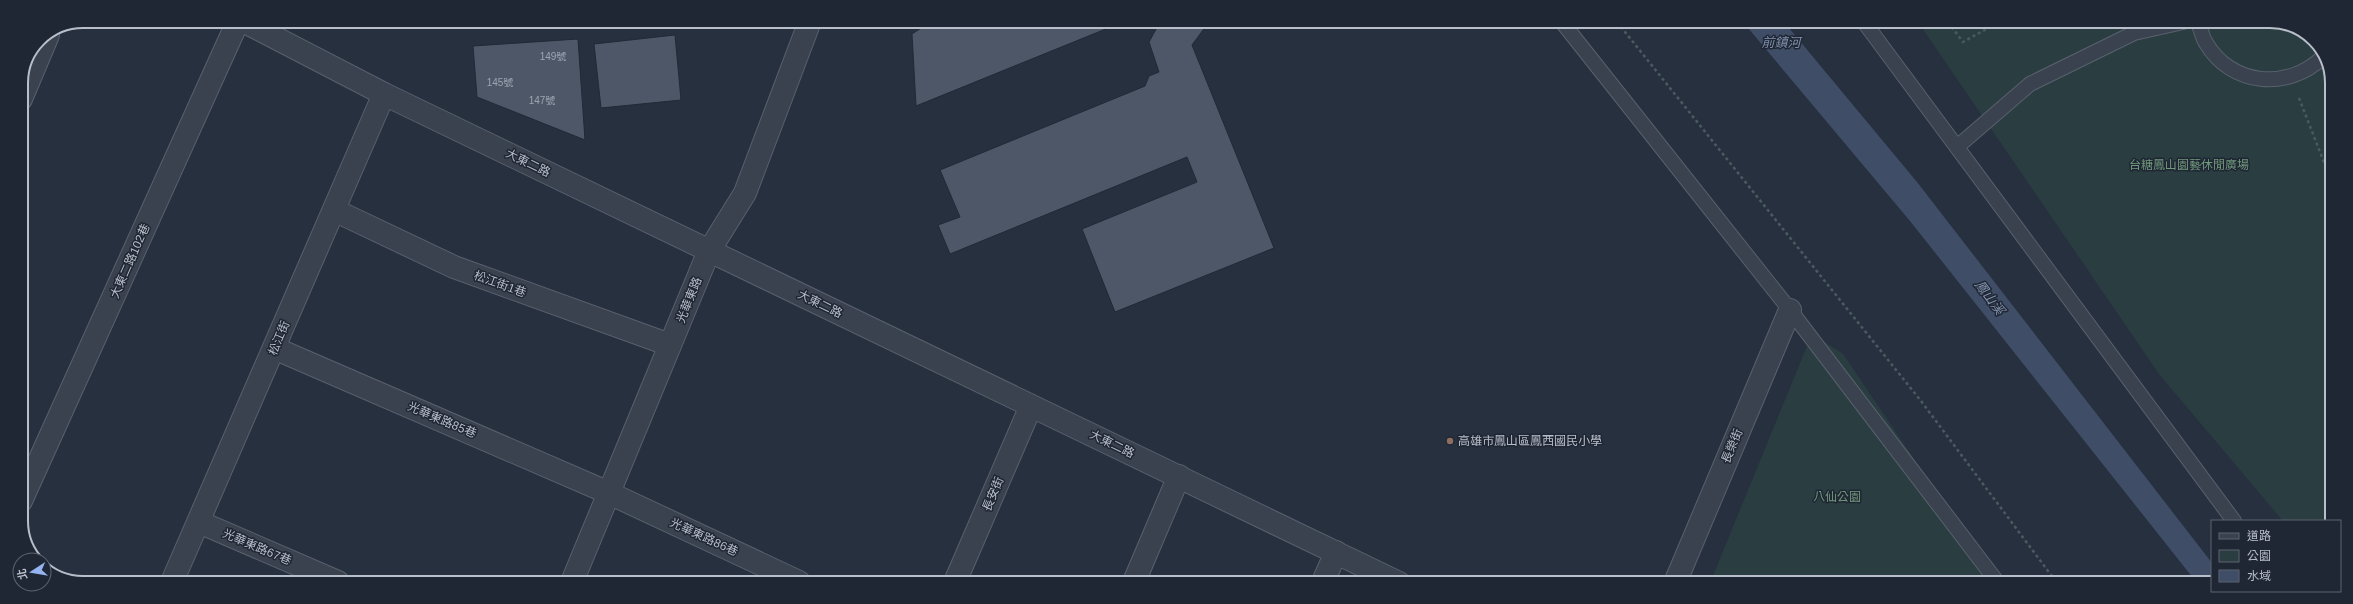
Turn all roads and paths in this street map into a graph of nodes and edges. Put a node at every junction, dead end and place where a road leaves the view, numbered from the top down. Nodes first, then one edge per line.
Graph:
1 (235, 28) edge
2 (257, 28) edge
3 (807, 28) edge
4 (1567, 28) edge
5 (1622, 28) edge
6 (1869, 28) edge
7 (1952, 28) edge
8 (1988, 28) edge
9 (2154, 28) edge
10 (2200, 28) edge
11 (40, 48) edge
12 (2320, 60) edge
13 (33, 61) edge
14 (29, 74) edge
15 (2291, 77) junction
16 (384, 94) junction
17 (1957, 147) junction
18 (2325, 165) edge
19 (334, 210) junction
20 (709, 251) junction
21 (1790, 310) junction
22 (670, 345) junction
23 (274, 348) junction
24 (1031, 406) junction
25 (1179, 476) junction
26 (28, 488) edge
27 (609, 493) junction
28 (2233, 520) edge
29 (199, 522) junction
30 (1336, 552) junction
31 (175, 576) edge
32 (324, 576) edge
33 (574, 576) edge
34 (786, 576) edge
35 (958, 576) edge
36 (1137, 576) edge
37 (1326, 576) edge
38 (1386, 576) edge
39 (1678, 576) edge
40 (1993, 576) edge
41 (2052, 576) edge

1 - 26 street, 大東二路102巷
2 - 16 street, 大東二路
3 - 20 street, 光華東路
4 - 21 lane
5 - 41 path
6 - 17 lane
7 - 8 path
9 - 17 lane
10 - 15 lane
11 - 13 street
12 - 15 lane
13 - 14 street
15 - 18 path
16 - 19 street, 松江街
16 - 20 street, 大東二路
17 - 28 lane
19 - 22 street, 松江街1巷
19 - 23 street, 松江街
20 - 22 street, 光華東路
20 - 24 street, 大東二路
21 - 39 street, 長榮街
21 - 40 lane
22 - 27 street, 光華東路
23 - 27 street, 光華東路85巷
23 - 29 street, 松江街
24 - 25 street, 大東二路
24 - 35 street, 長安街
25 - 30 street, 大東二路
25 - 36 street
27 - 33 street, 光華東路
27 - 34 street, 光華東路86巷
29 - 31 street, 松江街
29 - 32 street, 光華東路67巷
30 - 37 street
30 - 38 street, 大東二路

